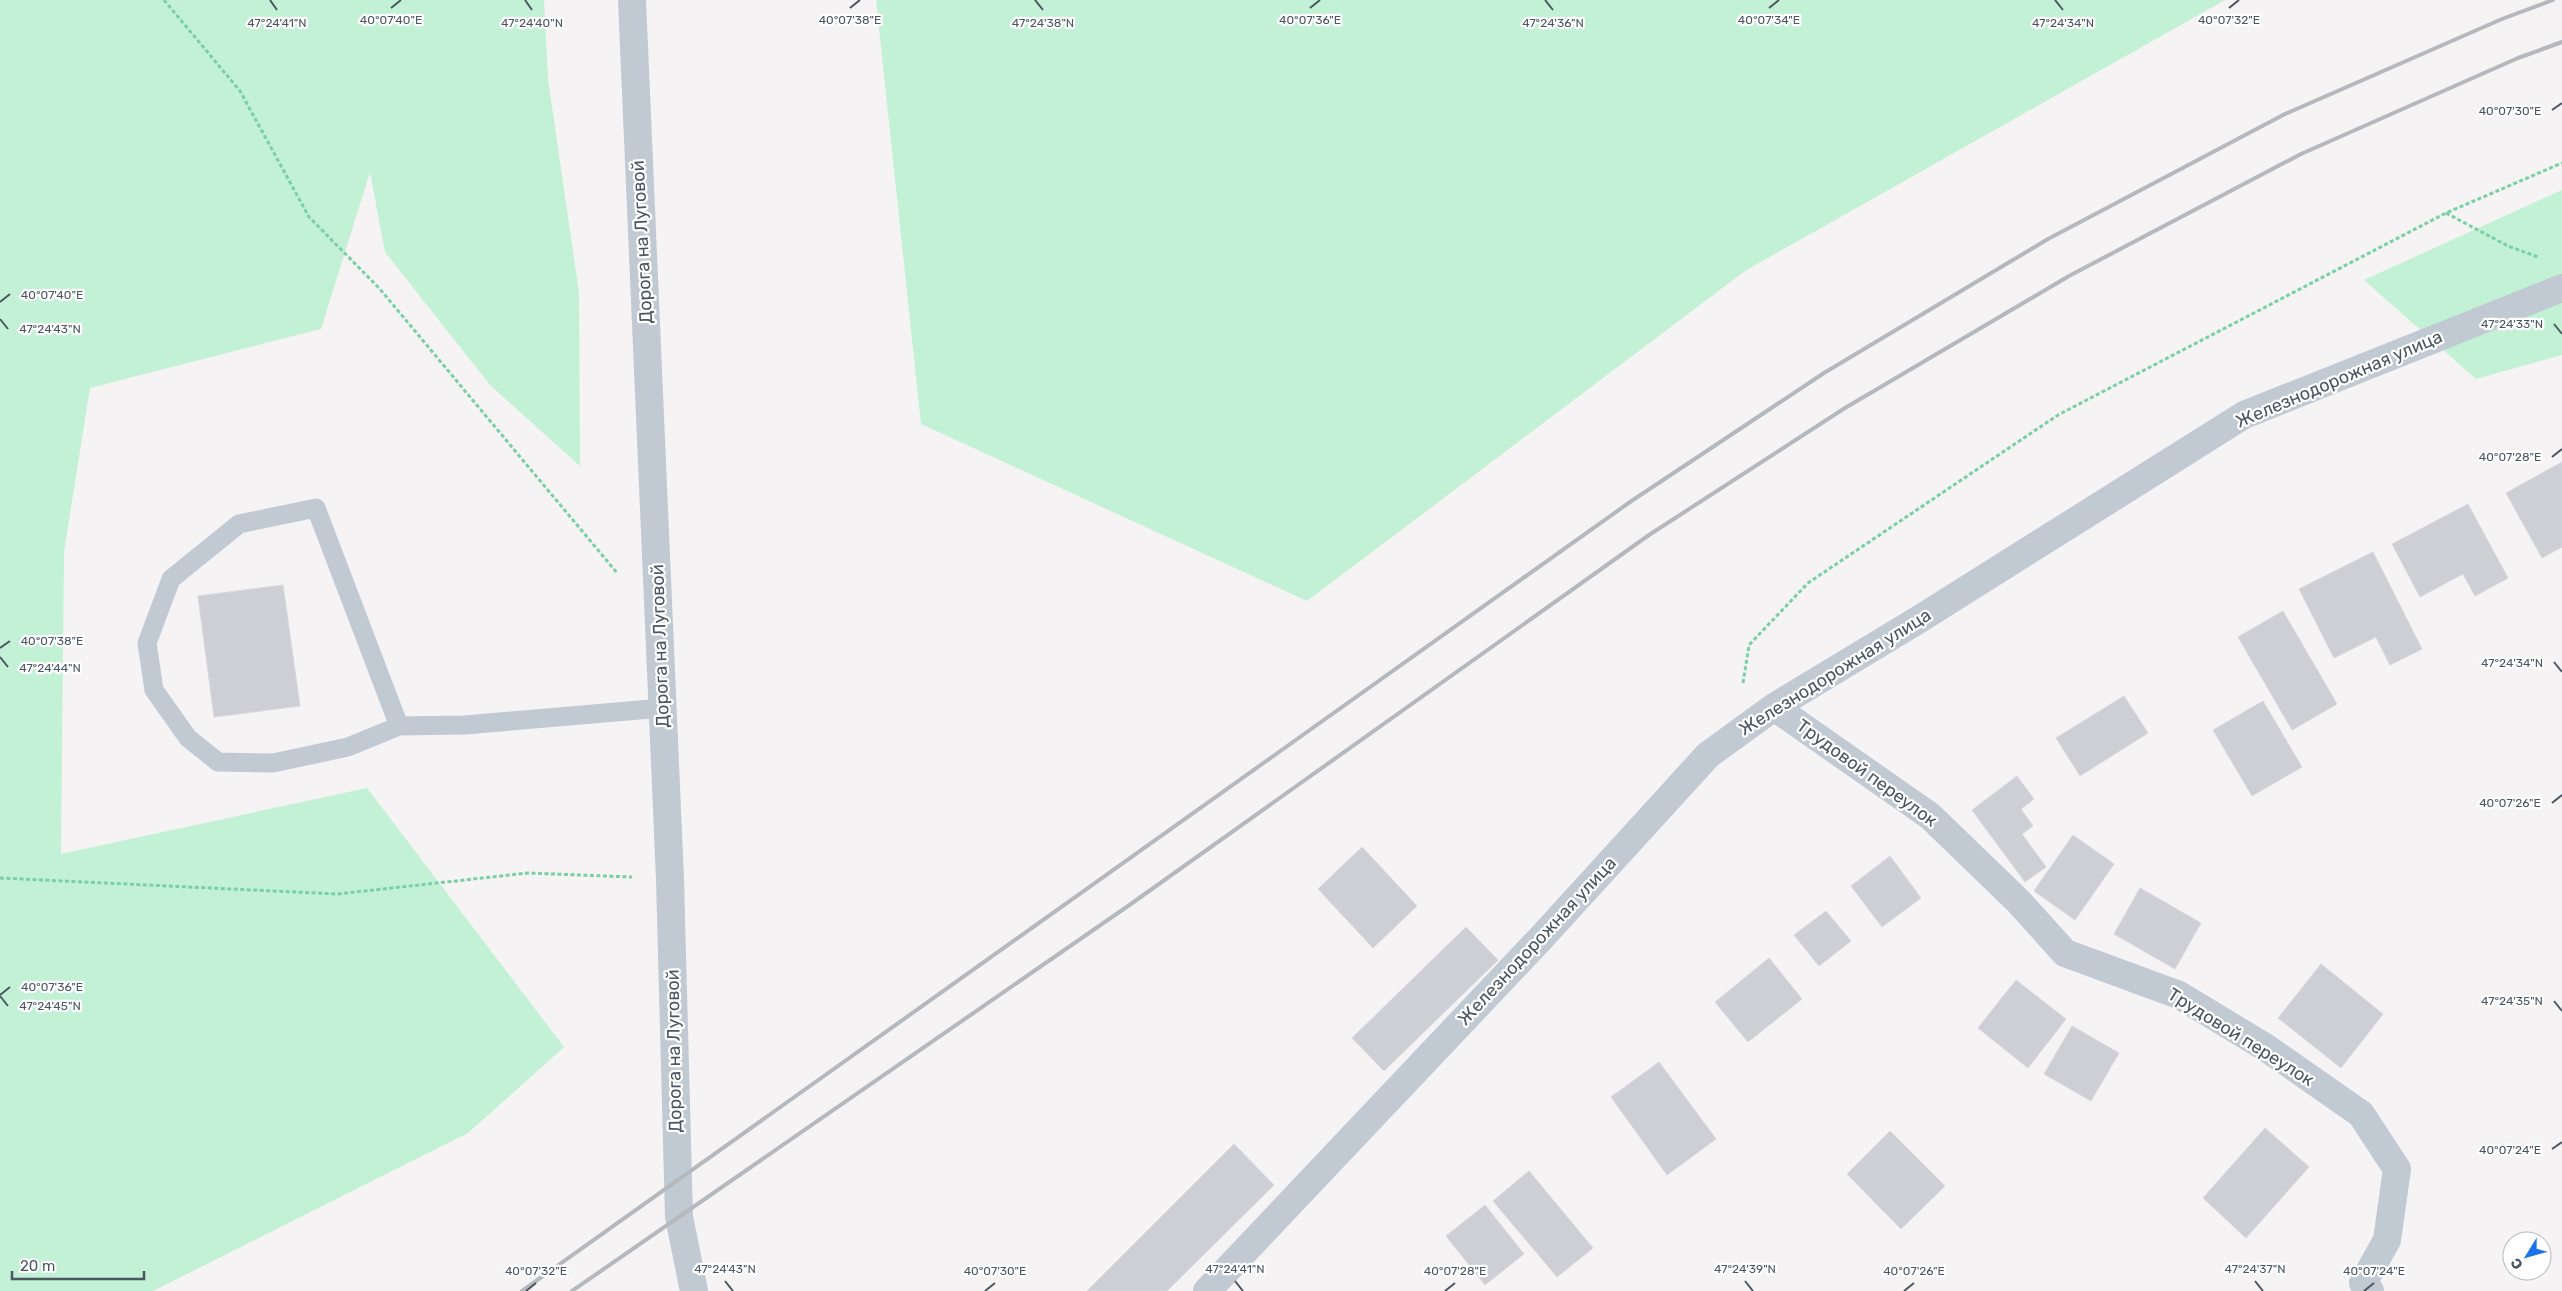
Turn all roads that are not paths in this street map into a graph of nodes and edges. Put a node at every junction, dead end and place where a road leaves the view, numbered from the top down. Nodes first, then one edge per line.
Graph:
1 (632, 0) edge
2 (2562, 288) edge
3 (1774, 707) junction
4 (663, 708) junction
5 (399, 726) junction
6 (694, 1291) edge
7 (1207, 1291) edge
8 (2370, 1291) edge

1 - 4 street, Дорога на Луговой
2 - 3 street, Железнодорожная улица
3 - 7 street, Железнодорожная улица
3 - 8 street, Трудовой переулок
4 - 5 lane
4 - 6 street, Дорога на Луговой
5 - 5 lane

